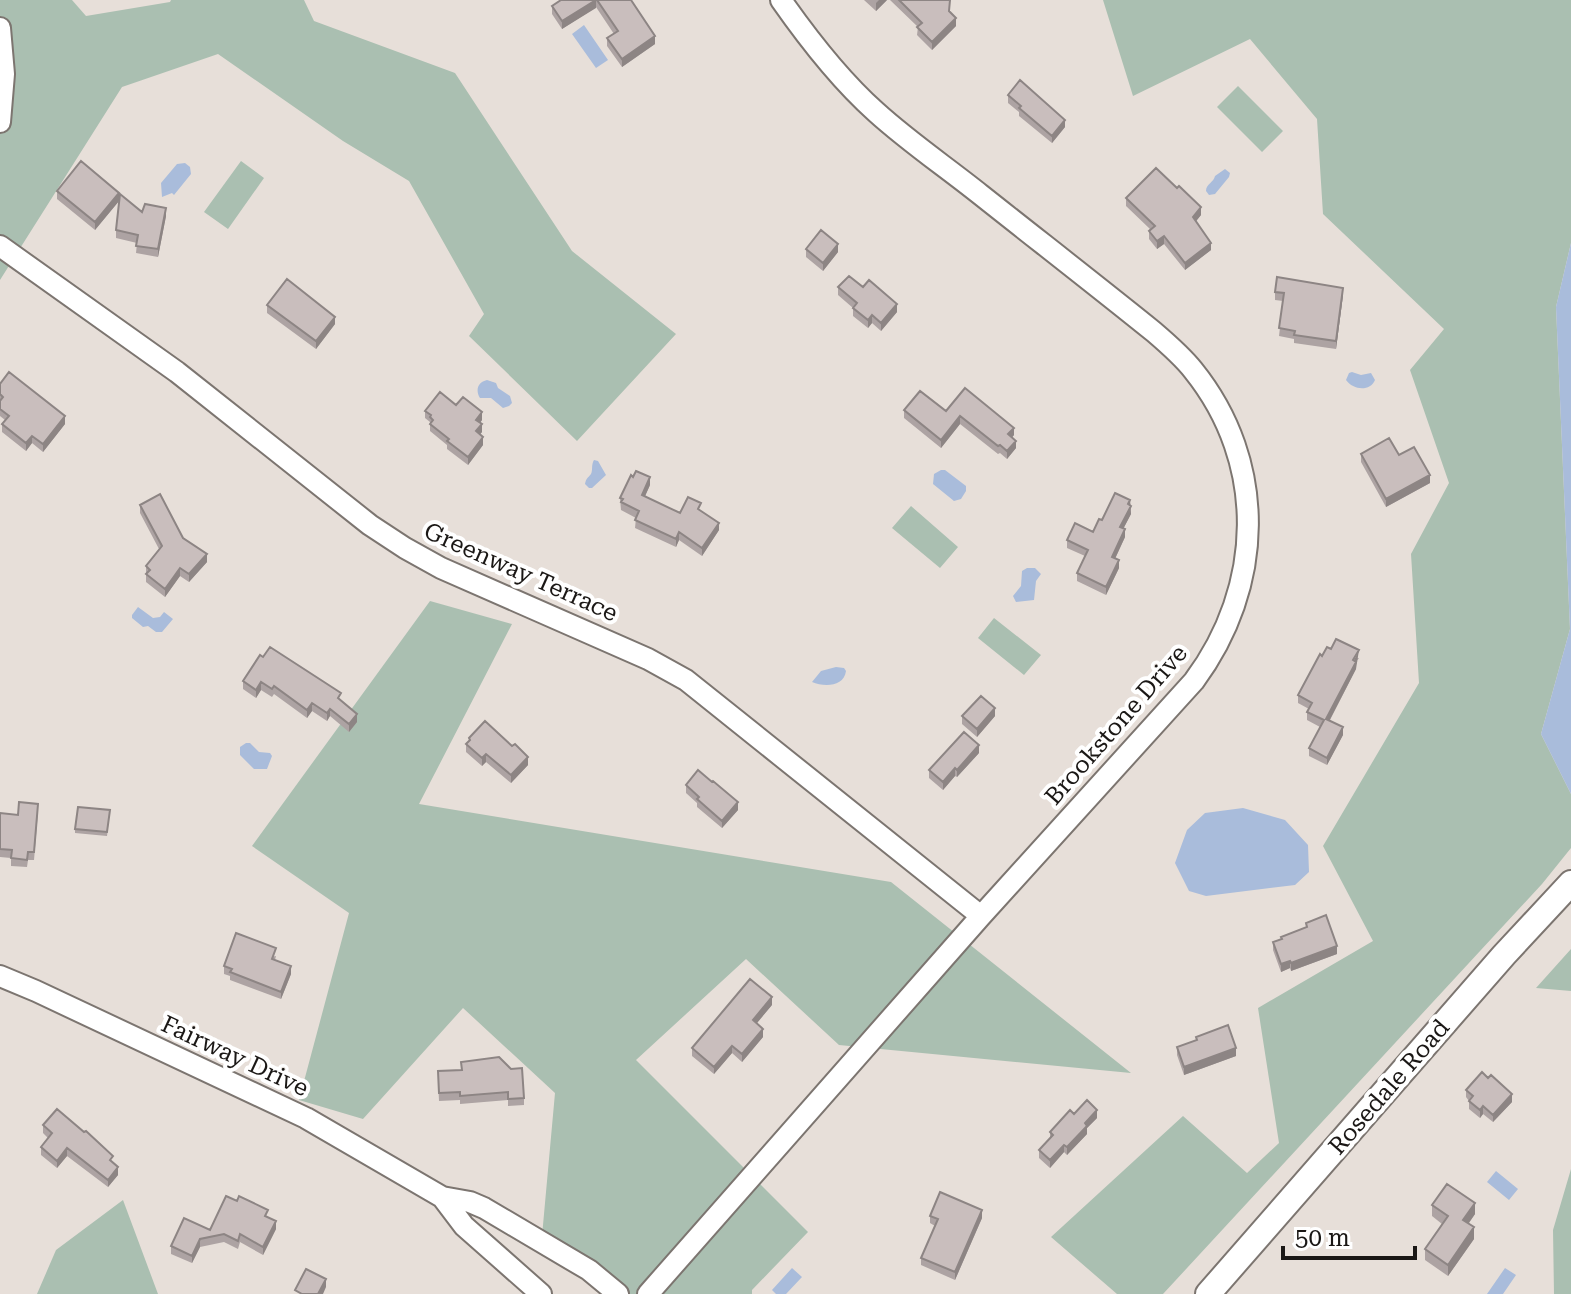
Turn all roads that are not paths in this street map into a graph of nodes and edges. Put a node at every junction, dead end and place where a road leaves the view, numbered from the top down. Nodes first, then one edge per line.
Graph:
1 (781, 0) edge
2 (0, 28) edge
3 (0, 122) edge
4 (0, 246) edge
5 (1571, 883) edge
6 (981, 916) junction
7 (0, 976) edge
8 (442, 1197) junction
9 (541, 1294) edge
10 (618, 1294) edge
11 (648, 1294) edge
12 (1208, 1294) edge

1 - 6 street, Brookstone Drive
2 - 3 street
4 - 6 street, Greenway Terrace
5 - 12 street, Rosedale Road
6 - 11 street, Brookstone Drive
7 - 8 street, Fairway Drive
8 - 9 street, Fairway Drive
8 - 10 street, Fairway Drive

